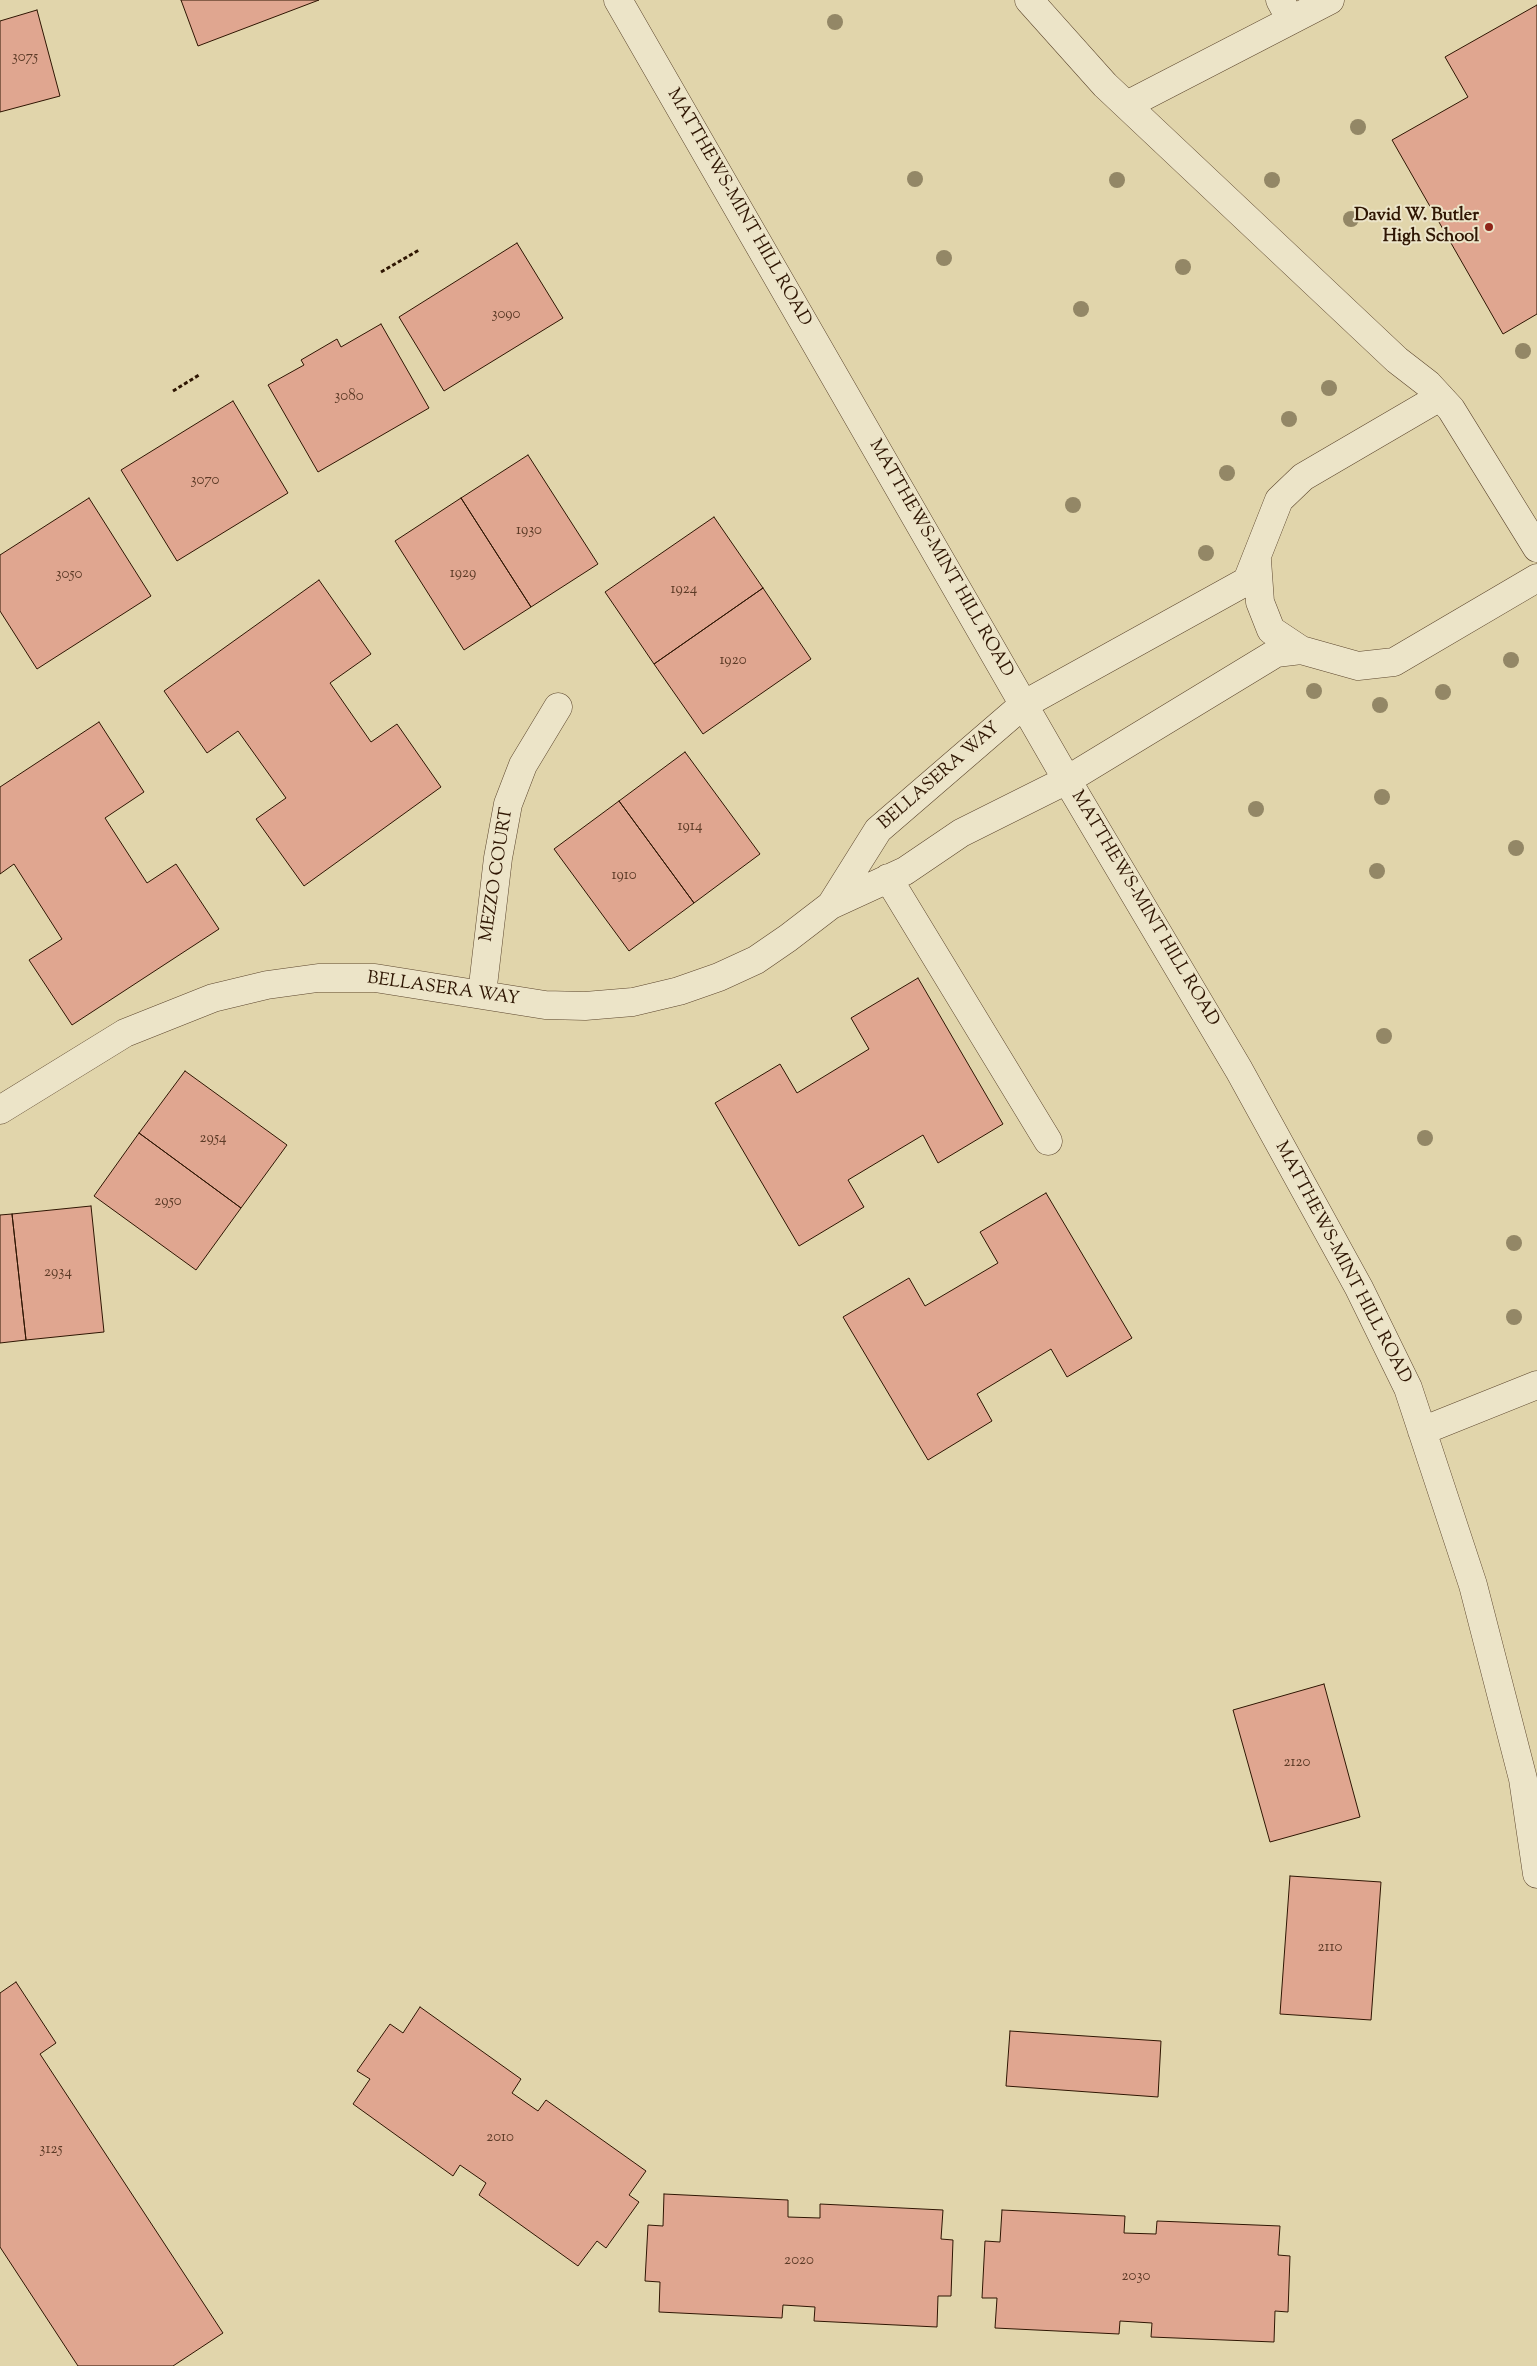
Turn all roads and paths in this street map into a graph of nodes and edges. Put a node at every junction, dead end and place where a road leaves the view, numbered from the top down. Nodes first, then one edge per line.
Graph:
1 (618, 0) edge
2 (1029, 0) edge
3 (1330, 0) edge
4 (1285, 10) edge
5 (1127, 105) junction
6 (419, 250) dead end
7 (381, 272) dead end
8 (199, 375) dead end
9 (173, 391) dead end
10 (1440, 397) junction
11 (1537, 548) edge
12 (1257, 560) junction
13 (1537, 578) edge
14 (1301, 650) junction
15 (1023, 705) junction
16 (558, 707) dead end
17 (1067, 780) junction
18 (888, 878) junction
19 (831, 905) junction
20 (482, 994) junction
21 (0, 1110) edge
22 (1048, 1141) dead end
23 (1537, 1385) edge
24 (1422, 1430) junction
25 (1537, 1874) edge

1 - 15 street, MATTHEWS-MINT HILL ROAD
2 - 5 street
3 - 4 street
4 - 5 street
5 - 10 street
6 - 7 path
8 - 9 path
10 - 11 street
10 - 12 street, BELLASERA WAY
12 - 14 street
12 - 15 street, BELLASERA WAY
13 - 14 street
14 - 17 street, BELLASERA WAY
15 - 17 street, MATTHEWS-MINT HILL ROAD
15 - 19 street, BELLASERA WAY
16 - 20 street, MEZZO COURT
17 - 18 street, BELLASERA WAY
17 - 24 street, MATTHEWS-MINT HILL ROAD
18 - 19 street, BELLASERA WAY
18 - 22 street
19 - 20 street, BELLASERA WAY
20 - 21 street, BELLASERA WAY
23 - 24 street
24 - 25 street, MATTHEWS-MINT HILL ROAD

